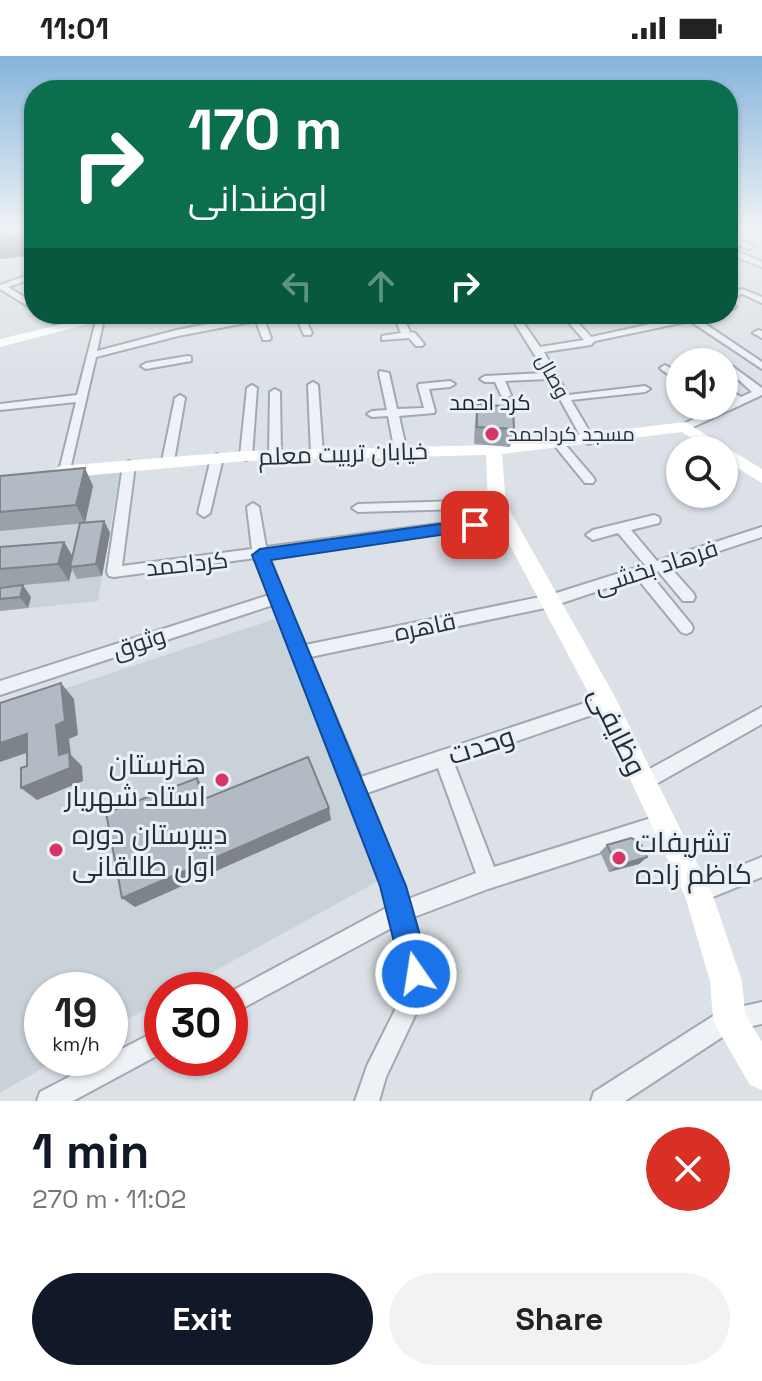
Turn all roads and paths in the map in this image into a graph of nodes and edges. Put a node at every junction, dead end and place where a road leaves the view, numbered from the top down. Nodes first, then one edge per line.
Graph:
1 (24, 279) edge
2 (738, 292) edge
3 (5, 293) edge
4 (762, 300) edge
5 (24, 302) edge
6 (29, 324) edge
7 (66, 324) edge
8 (94, 324) edge
9 (224, 324) edge
10 (261, 324) edge
11 (303, 324) edge
12 (400, 324) edge
13 (520, 324) edge
14 (574, 324) edge
15 (664, 324) edge
16 (701, 324) edge
17 (0, 332) edge
18 (307, 333) dead end
19 (407, 335) junction
20 (164, 336) junction
21 (266, 338) dead end
22 (385, 338) dead end
23 (589, 340) junction
24 (0, 343) edge
25 (419, 344) dead end
26 (538, 350) junction
27 (92, 355) junction
28 (188, 359) dead end
29 (164, 363) junction
30 (146, 366) dead end
31 (762, 366) edge
32 (384, 373) dead end
33 (738, 374) edge
34 (552, 376) junction
35 (499, 378) junction
36 (485, 379) dead end
37 (450, 384) dead end
38 (313, 385) dead end
39 (252, 388) dead end
40 (645, 389) dead end
41 (275, 392) dead end
42 (760, 392) edge
43 (506, 395) dead end
44 (82, 398) junction
45 (180, 398) dead end
46 (565, 398) junction
47 (740, 401) joint
48 (0, 407) edge
49 (393, 413) junction
50 (372, 414) dead end
51 (685, 427) junction
52 (699, 436) edge
53 (589, 441) junction
54 (559, 444) junction
55 (494, 450) junction
56 (401, 452) junction
57 (317, 454) junction
58 (275, 455) junction
59 (246, 456) junction
60 (217, 458) junction
61 (168, 461) junction
62 (738, 461) edge
63 (129, 465) junction
64 (65, 471) junction
65 (39, 473) edge
66 (762, 477) edge
67 (589, 480) dead end
68 (253, 507) dead end
69 (358, 508) dead end
70 (501, 512) junction
71 (204, 513) dead end
72 (654, 520) dead end
73 (621, 528) junction
74 (762, 532) edge
75 (593, 535) dead end
76 (260, 555) junction
77 (652, 568) junction
78 (688, 597) dead end
79 (278, 598) junction
80 (550, 601) junction
81 (686, 628) dead end
82 (300, 652) junction
83 (0, 688) edge
84 (606, 703) junction
85 (762, 715) edge
86 (443, 757) junction
87 (643, 782) junction
88 (356, 788) junction
89 (664, 823) junction
90 (762, 867) edge
91 (488, 879) junction
92 (698, 893) junction
93 (402, 911) junction
94 (248, 994) edge
95 (762, 1013) edge
96 (729, 1019) junction
97 (144, 1050) edge
98 (762, 1073) edge
99 (49, 1101) edge
100 (367, 1101) edge
101 (603, 1101) edge

1 - 3 street
2 - 4 street
3 - 5 street
6 - 17 street
7 - 24 street
8 - 27 street
9 - 20 street
10 - 21 street
11 - 18 street
12 - 19 street
13 - 26 street, وصال
14 - 23 street
15 - 23 street
16 - 31 street
19 - 22 street
19 - 25 street
20 - 27 street
20 - 29 street
23 - 26 street
26 - 34 street, وصال
27 - 44 street
28 - 29 street
29 - 30 street
32 - 49 street
33 - 42 street
34 - 35 street
34 - 46 street, وصال
35 - 36 street
35 - 43 street
37 - 49 street
38 - 57 street
39 - 59 street
40 - 46 street
41 - 58 street
42 - 47 street
44 - 48 street
44 - 64 street
45 - 61 street
46 - 53 street, وصال
47 - 51 street
49 - 50 street
49 - 56 street
51 - 52 street
51 - 53 street, خیابان تربیت معلم
53 - 54 street, خیابان تربیت معلم
54 - 55 street, خیابان تربیت معلم
54 - 67 street
55 - 56 street, خیابان تربیت معلم
55 - 70 street, وظایفی
56 - 57 street, خیابان تربیت معلم
57 - 58 street, خیابان تربیت معلم
58 - 59 street, خیابان تربیت معلم
59 - 60 street, خیابان تربیت معلم
60 - 61 street, خیابان تربیت معلم
60 - 71 street
61 - 63 street, خیابان تربیت معلم
62 - 66 street
63 - 64 street, خیابان تربیت معلم
63 - 76 street, کرداحمد
64 - 65 street, خیابان تربیت معلم
68 - 76 street
69 - 70 street
70 - 76 street, کرداحمد
70 - 80 street, وظایفی
72 - 73 street
73 - 75 street
73 - 77 street
74 - 77 street, فرهاد بخشی
76 - 79 street
77 - 78 street
77 - 80 street, فرهاد بخشی
77 - 81 street
79 - 82 street
79 - 83 street, وثوق
80 - 82 street, قاهره
80 - 84 street, وظایفی
82 - 88 street
84 - 86 street, وحدت
84 - 87 street, وظایفی
85 - 87 street
86 - 88 street, وحدت
86 - 91 street
87 - 89 street, وظایفی
88 - 93 street
89 - 91 street
89 - 92 street, وظایفی
90 - 92 street
91 - 93 street
92 - 96 street, وظایفی
93 - 94 street
93 - 100 street
95 - 96 street
96 - 98 street
96 - 101 street
97 - 99 street

